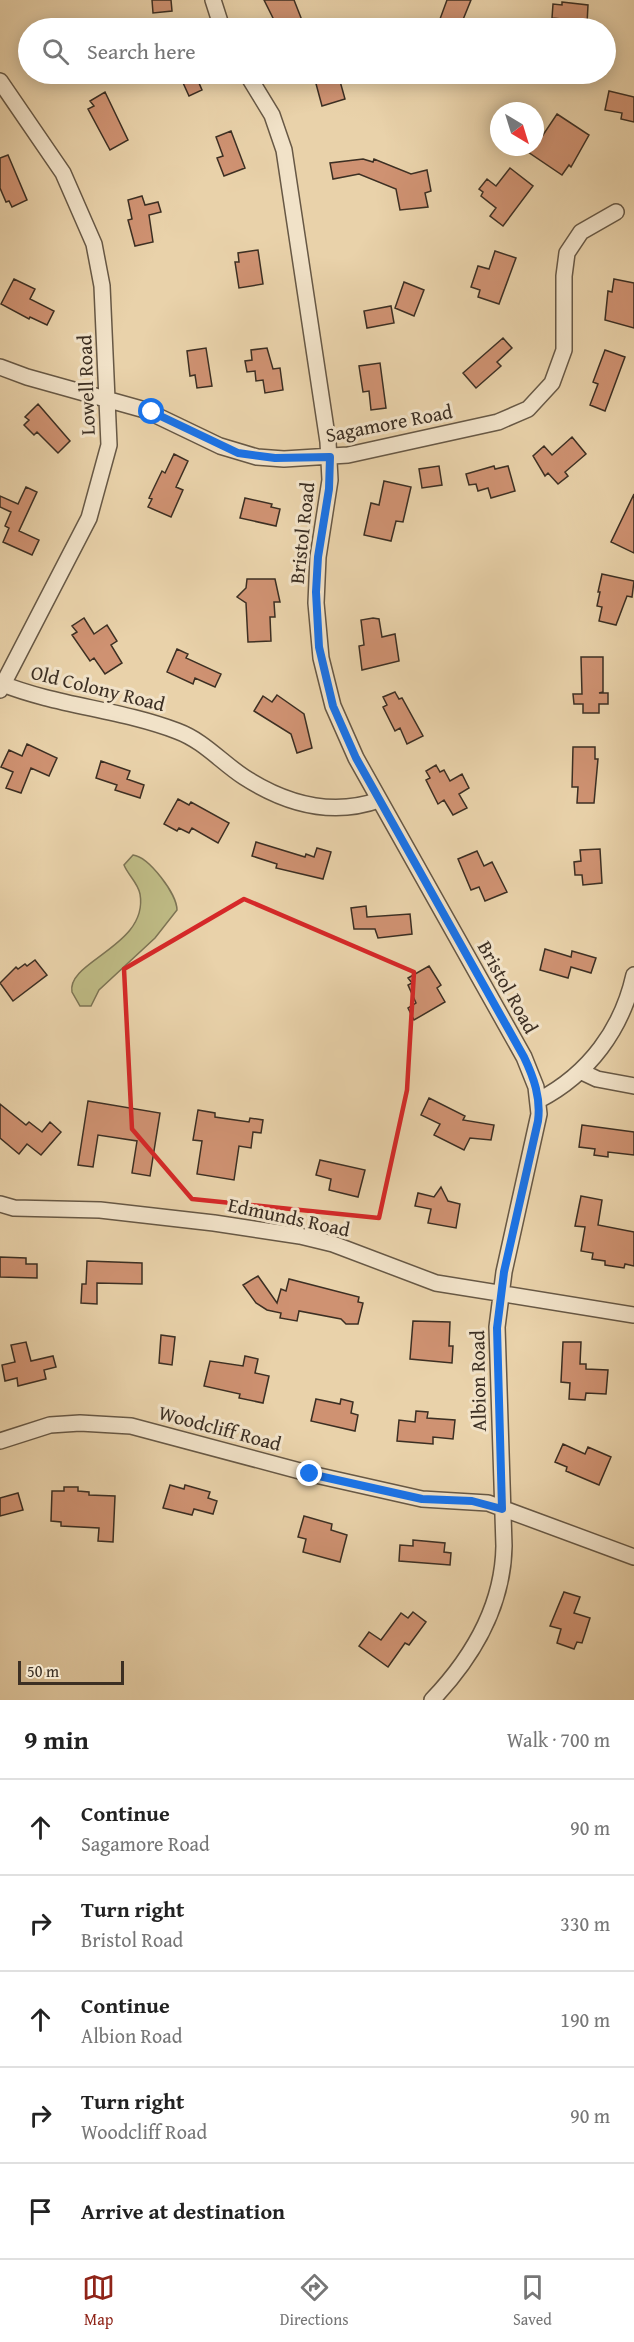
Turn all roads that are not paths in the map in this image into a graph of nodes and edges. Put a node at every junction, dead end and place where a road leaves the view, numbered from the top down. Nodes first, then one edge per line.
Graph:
1 (213, 0) edge
2 (219, 18) edge
3 (0, 81) edge
4 (253, 84) edge
5 (616, 212) dead end
6 (0, 367) edge
7 (108, 401) junction
8 (330, 457) junction
9 (1, 686) edge
10 (379, 800) junction
11 (634, 975) edge
12 (580, 1071) junction
13 (634, 1086) edge
14 (538, 1100) junction
15 (0, 1203) edge
16 (501, 1294) junction
17 (634, 1315) edge
18 (0, 1441) edge
19 (502, 1509) junction
20 (634, 1557) edge
21 (432, 1700) edge

1 - 2 street
3 - 7 street, Lowell Road
4 - 8 street, Bristol Road
5 - 8 street, Sagamore Road
6 - 7 street, Sagamore Road
7 - 8 street, Sagamore Road
7 - 9 street, Lowell Road
8 - 10 street, Bristol Road
9 - 10 street, Old Colony Road
10 - 14 street, Bristol Road
11 - 12 street
12 - 13 street
12 - 14 street
14 - 16 street, Albion Road
15 - 16 street, Edmunds Road
16 - 17 street, Edmunds Road
16 - 19 street, Albion Road
18 - 19 street, Woodcliff Road
19 - 20 street, Woodcliff Road
19 - 21 street, Albion Road

